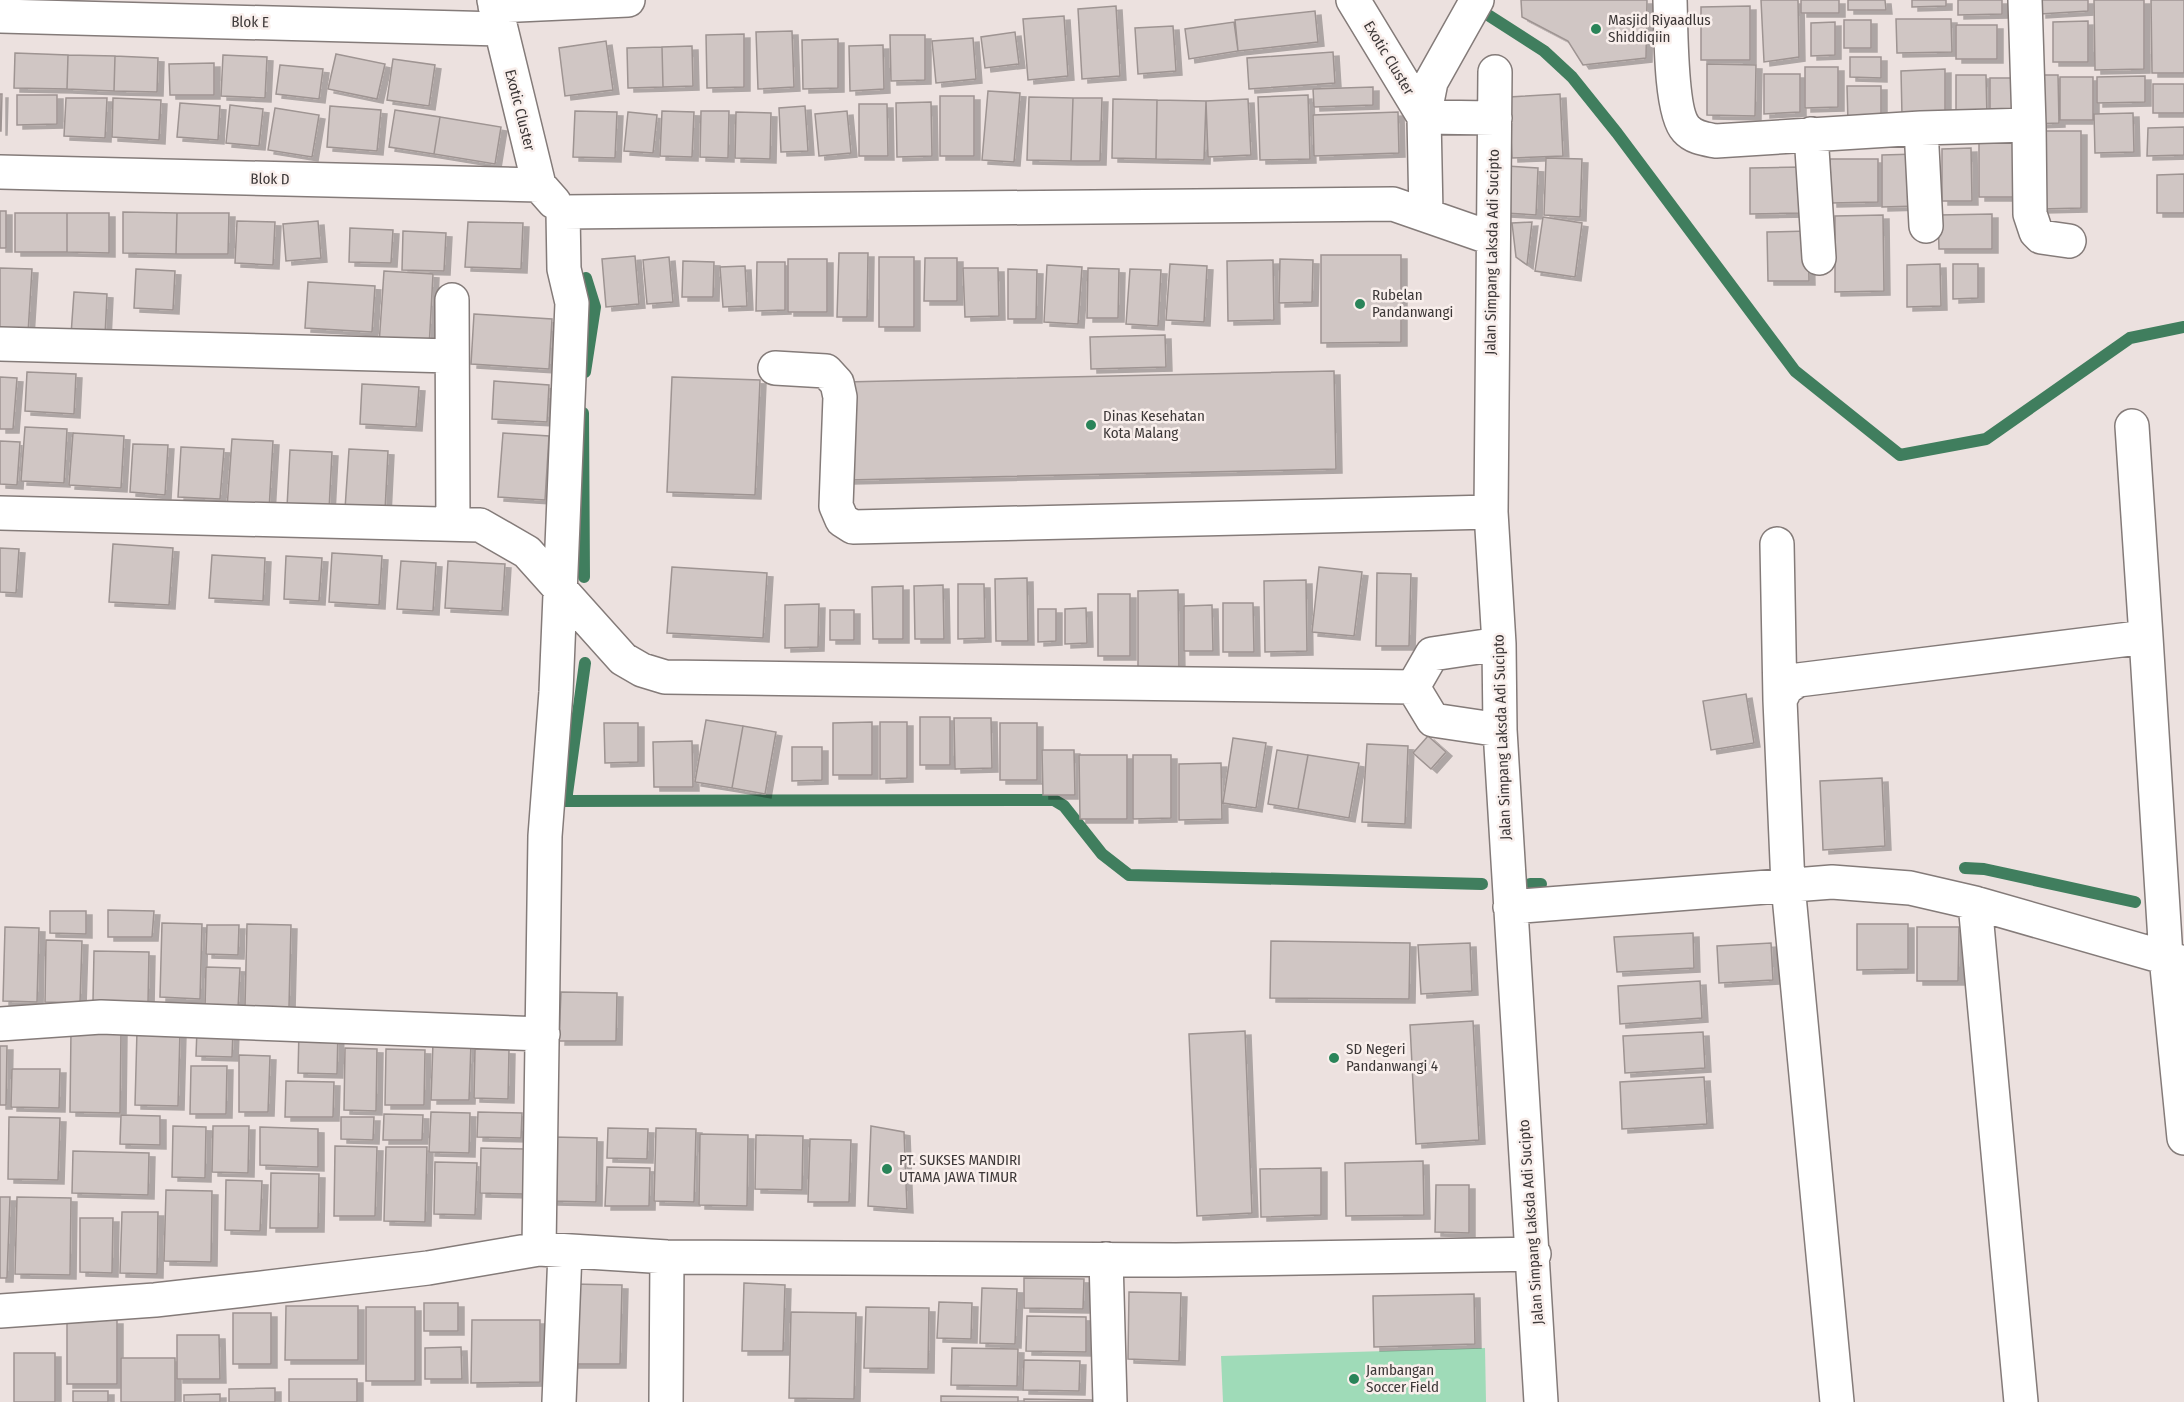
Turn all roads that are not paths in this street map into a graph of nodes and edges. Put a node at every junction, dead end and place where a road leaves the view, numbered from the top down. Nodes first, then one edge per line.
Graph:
1 (628, 0) edge
2 (1353, 0) edge
3 (1477, 0) edge
4 (1670, 0) edge
5 (2025, 0) edge
6 (496, 12) edge
7 (0, 16) edge
8 (1494, 72) dead end
9 (1424, 117) junction
10 (1495, 118) junction
11 (2029, 125) junction
12 (1921, 128) junction
13 (1811, 134) junction
14 (0, 172) edge
15 (539, 185) junction
16 (563, 212) junction
17 (1426, 214) junction
18 (1926, 226) dead end
19 (1491, 238) junction
20 (2069, 241) dead end
21 (1819, 258) dead end
22 (452, 300) dead end
23 (0, 344) edge
24 (452, 357) junction
25 (775, 368) dead end
26 (2132, 426) dead end
27 (1491, 512) junction
28 (0, 513) edge
29 (453, 524) junction
30 (1777, 544) dead end
31 (559, 588) junction
32 (2146, 638) junction
33 (1498, 644) junction
34 (1413, 687) junction
35 (1780, 700) junction
36 (1500, 730) junction
37 (1788, 885) junction
38 (1975, 903) junction
39 (1510, 907) junction
40 (2175, 960) edge
41 (0, 1024) edge
42 (543, 1034) junction
43 (2184, 1138) edge
44 (552, 1251) junction
45 (1534, 1254) junction
46 (667, 1257) junction
47 (1106, 1259) junction
48 (0, 1311) edge
49 (559, 1402) edge
50 (666, 1402) edge
51 (1110, 1402) edge
52 (1541, 1402) edge
53 (1837, 1402) edge
54 (2021, 1402) edge

1 - 6 street, Blok E
2 - 9 street, Exotic Cluster
3 - 9 street
4 - 13 street
5 - 11 street
6 - 7 street, Blok E
6 - 15 street, Exotic Cluster
8 - 10 street, Jalan Simpang Laksda Adi Sucipto
9 - 10 street
9 - 17 street
10 - 19 street, Jalan Simpang Laksda Adi Sucipto
11 - 12 street
11 - 20 street
12 - 13 street
12 - 18 street
13 - 21 street
14 - 15 street, Blok D
15 - 16 street, Exotic Cluster
16 - 17 street
16 - 31 street
17 - 19 street
19 - 27 street, Jalan Simpang Laksda Adi Sucipto
22 - 24 street
23 - 24 street
24 - 29 street
25 - 27 street
26 - 32 street
27 - 33 street, Jalan Simpang Laksda Adi Sucipto
28 - 29 street
29 - 31 street
30 - 35 street
31 - 34 street
31 - 42 street
32 - 35 street
32 - 40 street
33 - 34 street
33 - 36 street, Jalan Simpang Laksda Adi Sucipto
34 - 36 street
35 - 37 street
36 - 39 street, Jalan Simpang Laksda Adi Sucipto
37 - 38 street
37 - 39 street
37 - 53 street
38 - 40 street
38 - 54 street
39 - 45 street, Jalan Simpang Laksda Adi Sucipto
40 - 43 street
41 - 42 street
42 - 44 street
44 - 46 street
44 - 48 street
44 - 49 street
45 - 47 street
45 - 52 street, Jalan Simpang Laksda Adi Sucipto
46 - 47 street
46 - 50 street
47 - 51 street

